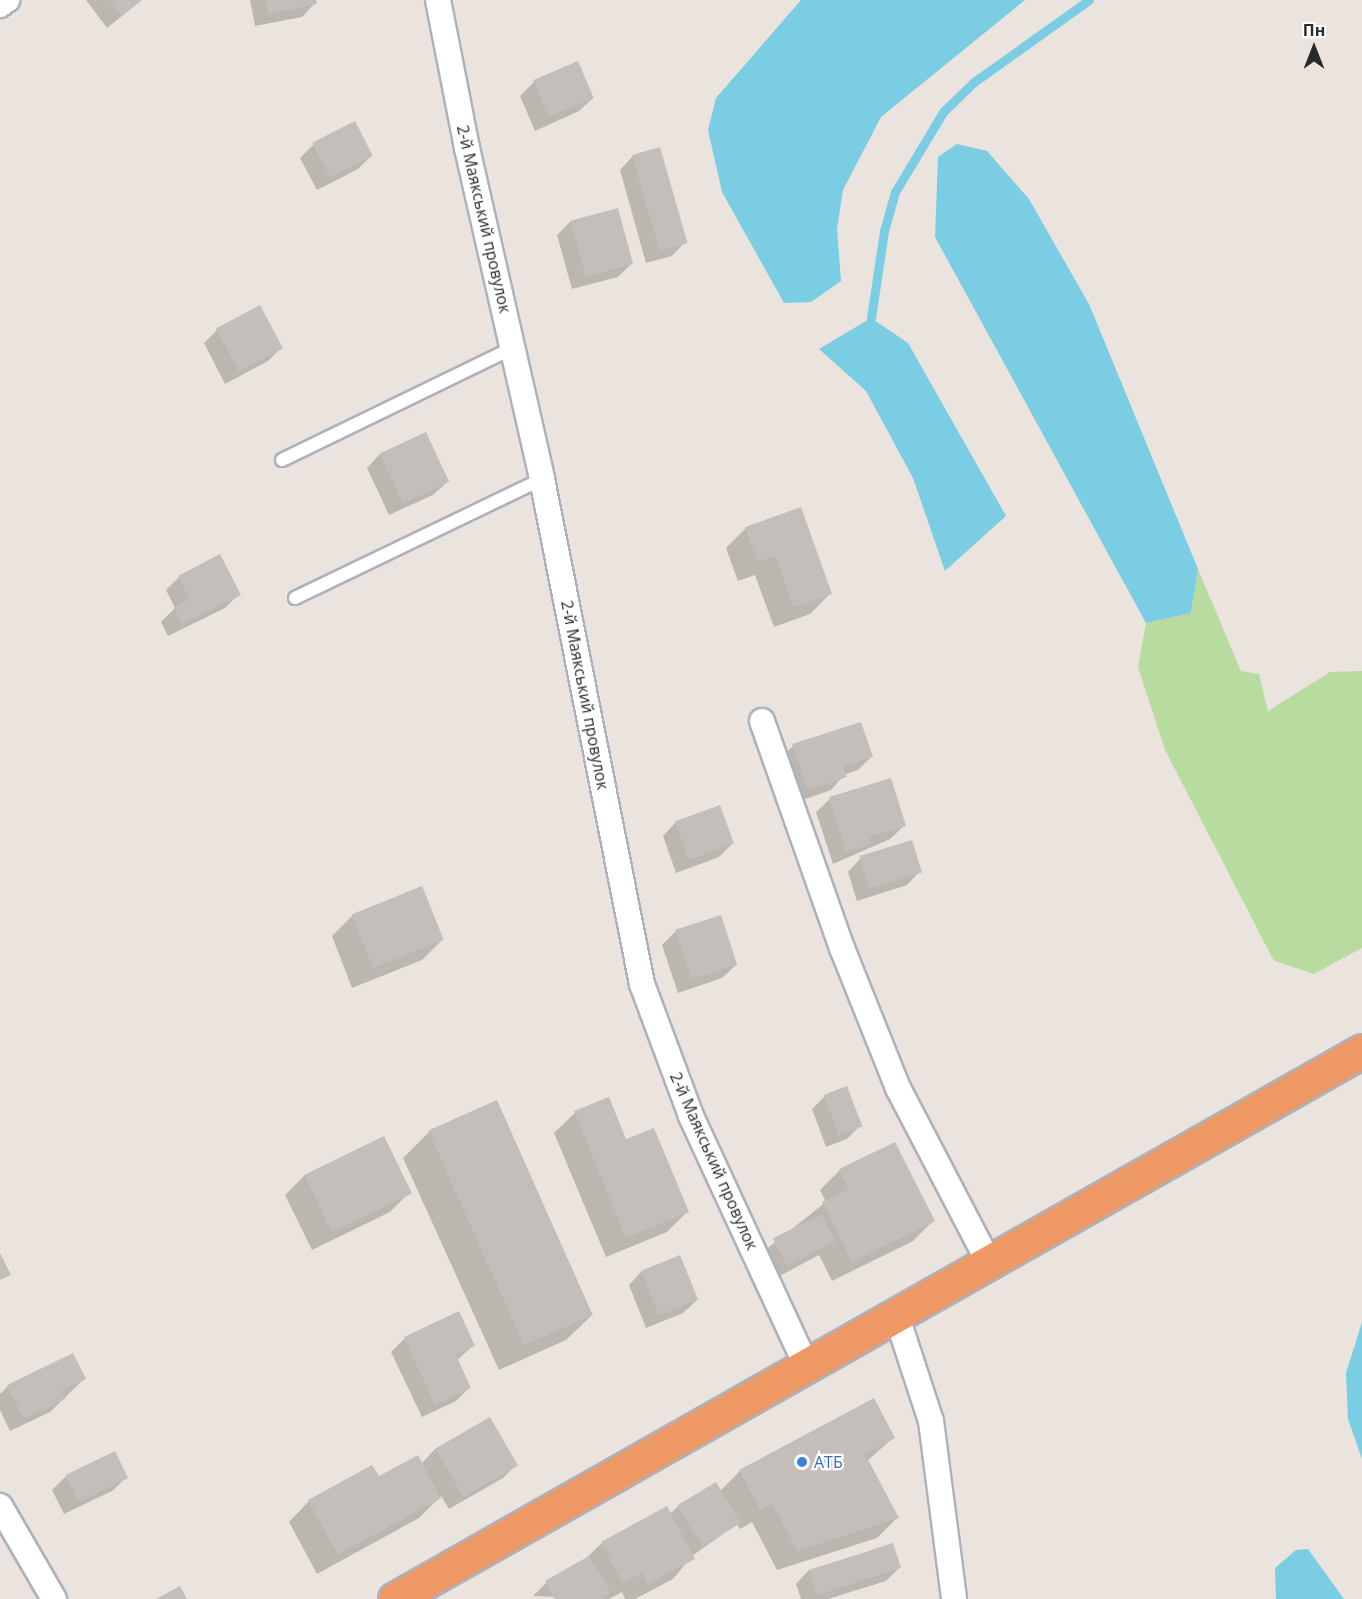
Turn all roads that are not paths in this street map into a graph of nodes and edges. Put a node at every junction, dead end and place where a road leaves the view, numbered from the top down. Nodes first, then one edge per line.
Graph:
1 (7, 0) edge
2 (438, 0) edge
3 (0, 5) edge
4 (513, 348) junction
5 (282, 460) dead end
6 (542, 479) junction
7 (295, 598) dead end
8 (762, 721) dead end
9 (1362, 1051) edge
10 (989, 1263) junction
11 (896, 1314) junction
12 (806, 1365) junction
13 (0, 1506) edge
14 (54, 1599) edge
15 (394, 1599) edge
16 (954, 1599) edge

1 - 3 street
2 - 4 street, 2-й Маякський провулок
4 - 5 lane
4 - 6 street, 2-й Маякський провулок
6 - 7 lane
6 - 12 street, 2-й Маякський провулок
8 - 10 street
9 - 10 highway
10 - 11 highway
11 - 12 highway
11 - 16 street
12 - 15 highway
13 - 14 street

